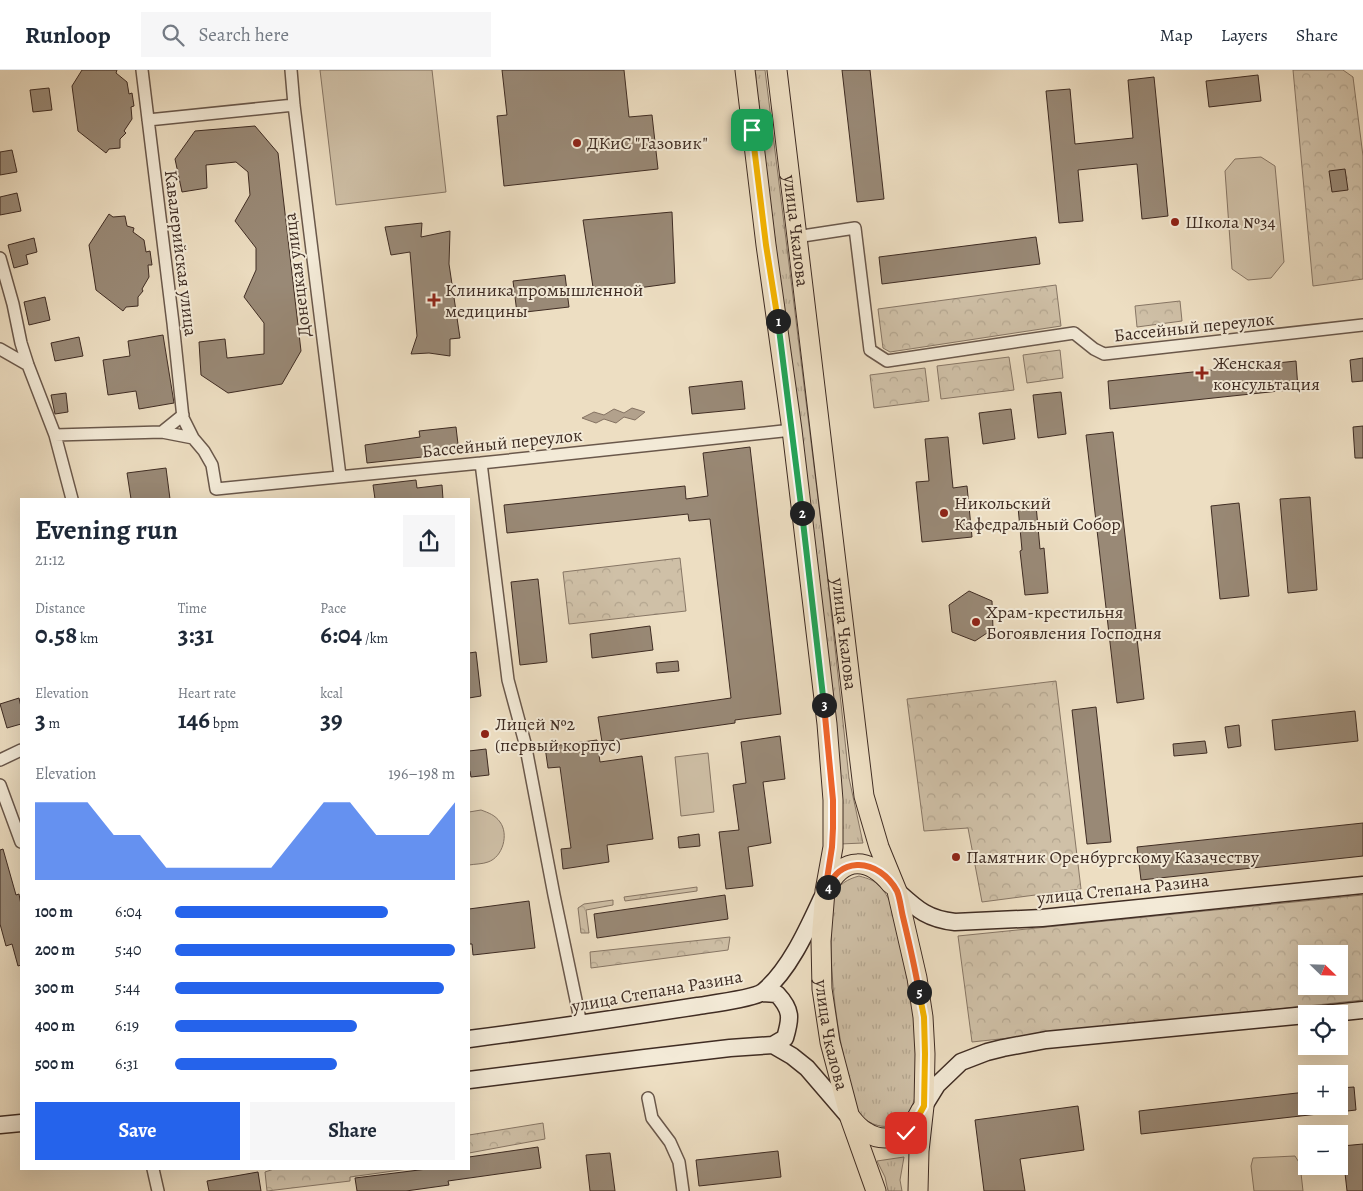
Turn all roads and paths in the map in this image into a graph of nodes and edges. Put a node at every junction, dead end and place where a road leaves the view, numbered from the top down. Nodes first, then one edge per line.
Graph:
1 (142, 70) edge
2 (291, 70) edge
3 (745, 70) edge
4 (777, 70) edge
5 (294, 105) junction
6 (148, 120) junction
7 (796, 237) junction
8 (0, 258) edge
9 (1363, 325) edge
10 (0, 349) edge
11 (28, 365) junction
12 (182, 415) junction
13 (792, 430) junction
14 (162, 432) junction
15 (55, 435) junction
16 (193, 438) junction
17 (481, 463) junction
18 (340, 476) junction
19 (216, 489) joint
20 (72, 498) edge
21 (20, 750) edge
22 (0, 760) edge
23 (0, 786) edge
24 (20, 839) edge
25 (1363, 885) edge
26 (897, 891) junction
27 (825, 892) junction
28 (763, 993) junction
29 (1363, 1010) edge
30 (1348, 1012) edge
31 (1298, 1017) edge
32 (581, 1024) junction
33 (470, 1039) edge
34 (772, 1045) junction
35 (470, 1080) edge
36 (648, 1098) dead end
37 (924, 1106) junction
38 (850, 1118) junction
39 (20, 1123) edge
40 (0, 1125) edge
41 (154, 1170) edge
42 (158, 1191) edge
43 (683, 1191) edge
44 (876, 1191) edge
45 (918, 1191) edge

1 - 6 street, Кавалерийская улица
2 - 5 street, Донецкая улица
3 - 13 main road, улица Чкалова
4 - 7 main road, улица Чкалова
5 - 6 street
5 - 18 street, Донецкая улица
6 - 12 street, Кавалерийская улица
7 - 9 street, Бассейный переулок
7 - 26 main road, улица Чкалова
8 - 11 street
10 - 11 street
11 - 15 street
12 - 14 street
12 - 16 street, Кавалерийская улица
13 - 17 street, Бассейный переулок
13 - 27 main road, улица Чкалова
14 - 15 street
14 - 16 street
15 - 20 street
16 - 19 street, Кавалерийская улица
17 - 18 street, Бассейный переулок
17 - 32 street
18 - 19 street, Бассейный переулок
21 - 22 street
23 - 24 street
25 - 26 main road, улица Степана Разина
26 - 27 main road
26 - 37 main road, улица Чкалова
27 - 28 main road, улица Степана Разина
27 - 38 main road, улица Чкалова
28 - 32 main road, улица Степана Разина
28 - 34 main road
29 - 30 main road
31 - 37 main road
32 - 33 main road, улица Степана Разина
34 - 35 main road
34 - 38 main road
36 - 43 street
37 - 38 main road
37 - 45 main road, улица Чкалова
38 - 44 main road, улица Чкалова
39 - 40 main road
41 - 42 street

